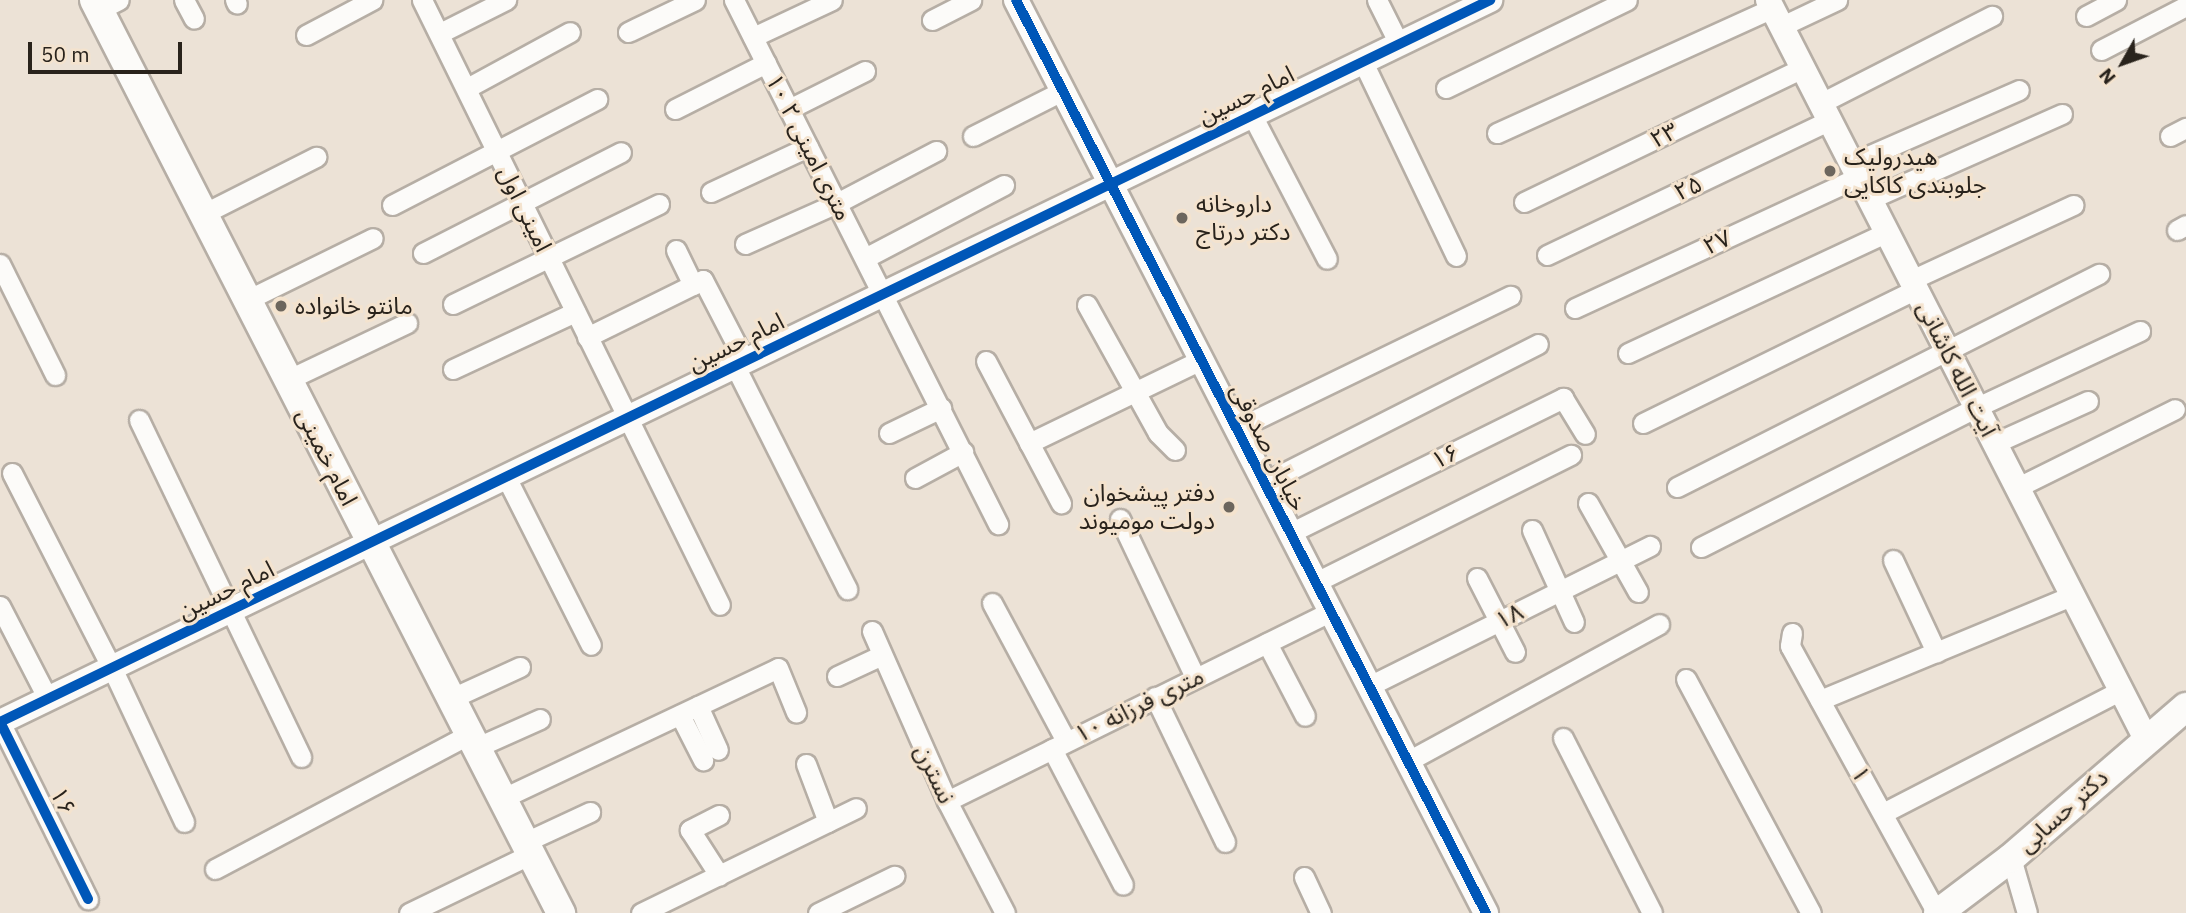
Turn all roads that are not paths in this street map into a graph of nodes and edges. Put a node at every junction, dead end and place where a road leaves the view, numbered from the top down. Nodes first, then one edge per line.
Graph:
1 (184, 0) edge
2 (372, 0) edge
3 (422, 0) edge
4 (506, 0) edge
5 (695, 0) edge
6 (734, 0) edge
7 (832, 0) edge
8 (971, 0) edge
9 (1016, 0) edge
10 (1377, 0) edge
11 (1490, 0) edge
12 (1627, 0) edge
13 (1837, 0) edge
14 (2116, 0) edge
15 (104, 3) edge
16 (2186, 6) edge
17 (1774, 12) edge
18 (1992, 16) dead end
19 (2086, 16) dead end
20 (194, 19) dead end
21 (932, 20) dead end
22 (570, 32) dead end
23 (628, 32) dead end
24 (440, 33) junction
25 (306, 35) dead end
26 (753, 37) junction
27 (1399, 44) junction
28 (2101, 50) dead end
29 (1363, 62) junction
30 (766, 63) junction
31 (1803, 68) junction
32 (865, 71) dead end
33 (1446, 88) dead end
34 (467, 89) junction
35 (2019, 90) dead end
36 (1062, 91) junction
37 (597, 99) dead end
38 (675, 108) dead end
39 (789, 109) junction
40 (1826, 112) junction
41 (2062, 114) dead end
42 (1252, 115) junction
43 (1497, 133) dead end
44 (973, 135) dead end
45 (808, 147) junction
46 (936, 151) dead end
47 (498, 152) junction
48 (621, 152) dead end
49 (316, 157) dead end
50 (1860, 180) junction
51 (1110, 184) junction
52 (1004, 185) dead end
53 (711, 192) dead end
54 (1524, 202) dead end
55 (523, 203) junction
56 (837, 203) junction
57 (659, 204) dead end
58 (392, 205) dead end
59 (2073, 205) dead end
60 (203, 214) junction
61 (1887, 232) junction
62 (373, 238) dead end
63 (745, 244) dead end
64 (676, 250) dead end
65 (423, 253) dead end
66 (1547, 255) dead end
67 (548, 256) junction
68 (1456, 256) dead end
69 (865, 258) junction
70 (1327, 259) dead end
71 (0, 264) edge
72 (2099, 274) dead end
73 (693, 285) junction
74 (1914, 285) junction
75 (883, 294) junction
76 (1510, 296) dead end
77 (247, 300) junction
78 (453, 304) dead end
79 (1087, 305) dead end
80 (1575, 307) dead end
81 (576, 312) junction
82 (407, 323) dead end
83 (2140, 331) dead end
84 (587, 337) junction
85 (1538, 344) dead end
86 (1947, 350) junction
87 (1628, 354) dead end
88 (1201, 360) junction
89 (986, 361) dead end
90 (740, 364) junction
91 (453, 369) dead end
92 (55, 376) dead end
93 (287, 380) junction
94 (1134, 392) junction
95 (2088, 401) dead end
96 (1977, 407) junction
97 (941, 408) junction
98 (2175, 409) dead end
99 (627, 418) junction
100 (139, 420) dead end
101 (1643, 423) dead end
102 (1236, 429) junction
103 (889, 433) dead end
104 (1585, 434) dead end
105 (1029, 443) junction
106 (1995, 443) junction
107 (1175, 450) dead end
108 (962, 452) junction
109 (1571, 456) dead end
110 (12, 473) dead end
111 (506, 477) junction
112 (915, 478) dead end
113 (1264, 484) junction
114 (1677, 487) dead end
115 (2018, 487) junction
116 (1061, 503) dead end
117 (1588, 503) dead end
118 (1120, 519) dead end
119 (998, 523) dead end
120 (1532, 530) dead end
121 (1290, 533) junction
122 (370, 543) junction
123 (1650, 546) dead end
124 (1701, 547) dead end
125 (1893, 559) dead end
126 (1621, 560) junction
127 (1477, 579) dead end
128 (1316, 582) junction
129 (848, 589) dead end
130 (1560, 591) junction
131 (1638, 592) dead end
132 (2073, 595) junction
133 (992, 603) dead end
134 (720, 605) dead end
135 (0, 606) edge
136 (232, 610) junction
137 (1331, 611) junction
138 (1499, 621) junction
139 (1574, 622) dead end
140 (1659, 624) dead end
141 (872, 631) dead end
142 (1792, 633) dead end
143 (1267, 643) junction
144 (591, 645) dead end
145 (1515, 652) dead end
146 (1936, 652) junction
147 (880, 656) junction
148 (520, 667) dead end
149 (112, 668) junction
150 (837, 676) dead end
151 (1195, 677) junction
152 (1686, 679) dead end
153 (1369, 686) junction
154 (2121, 690) junction
155 (1155, 697) junction
156 (48, 699) junction
157 (450, 699) junction
158 (1820, 700) junction
159 (698, 706) junction
160 (2186, 707) edge
161 (796, 712) dead end
162 (680, 715) junction
163 (1305, 716) dead end
164 (540, 719) dead end
165 (0, 722) edge
166 (1563, 737) dead end
167 (2146, 737) junction
168 (472, 742) junction
169 (1059, 745) junction
170 (301, 757) dead end
171 (1408, 761) junction
172 (806, 764) dead end
173 (500, 799) junction
174 (947, 801) junction
175 (856, 808) dead end
176 (590, 812) dead end
177 (1882, 813) junction
178 (719, 815) dead end
179 (184, 822) dead end
180 (828, 822) junction
181 (1225, 842) dead end
182 (526, 849) junction
183 (2011, 858) junction
184 (215, 869) dead end
185 (719, 875) junction
186 (894, 876) dead end
187 (1304, 877) dead end
188 (1123, 885) dead end
189 (88, 899) dead end
190 (408, 913) edge
191 (561, 913) edge
192 (641, 913) edge
193 (818, 913) edge
194 (1005, 913) edge
195 (1321, 913) edge
196 (1486, 913) edge
197 (1652, 913) edge
198 (1811, 913) edge
199 (1938, 913) edge
200 (2028, 913) edge

1 - 20 street
2 - 25 street
3 - 24 street, امینی اول
4 - 24 street
5 - 23 street
6 - 26 street, ۱۰ متری امینی ۲
7 - 26 street
8 - 21 street
9 - 36 street, خیابان صدوقی
10 - 27 street
11 - 27 street, امام حسین
12 - 33 street
13 - 17 street
14 - 19 street
15 - 60 main road, امام خمینی
16 - 28 street
17 - 31 street, آیت الله کاشانی
17 - 43 street
18 - 40 street, ۲۵
22 - 34 street
24 - 34 street, امینی اول
26 - 30 street, ۱۰ متری امینی ۲
27 - 29 street, امام حسین
29 - 42 street, امام حسین
29 - 68 street
30 - 38 street
30 - 39 street, ۱۰ متری امینی ۲
31 - 40 street, آیت الله کاشانی
31 - 54 street, ۲۳
32 - 39 street
34 - 47 street, امینی اول
35 - 50 street
36 - 44 street
36 - 51 street, خیابان صدوقی
37 - 47 street
39 - 45 street, ۱۰ متری امینی ۲
40 - 50 street, آیت الله کاشانی
40 - 66 street, ۲۵
41 - 50 street
42 - 51 street, امام حسین
42 - 70 street
45 - 53 street
45 - 56 street, ۱۰ متری امینی ۲
46 - 56 street
47 - 55 street, امینی اول
47 - 58 street
48 - 55 street
49 - 60 street
50 - 61 street, آیت الله کاشانی
50 - 80 street, ۲۷
51 - 75 street, امام حسین
51 - 88 street, خیابان صدوقی
52 - 69 street
55 - 65 street
55 - 67 street, امینی اول
56 - 63 street
56 - 69 street, ۱۰ متری امینی ۲
57 - 67 street
59 - 74 street
60 - 77 main road, امام خمینی
61 - 74 street, آیت الله کاشانی
61 - 87 street
62 - 77 street
64 - 73 street
67 - 78 street
67 - 81 street, امینی اول
69 - 75 street, ۱۰ متری امینی ۲
71 - 92 street
72 - 86 street
73 - 84 street
73 - 90 street
74 - 86 street, آیت الله کاشانی
74 - 101 street
75 - 90 street, امام حسین
75 - 97 street, ۱۰ متری امینی ۲
76 - 102 street
77 - 93 main road, امام خمینی
79 - 94 street
81 - 84 street, امینی اول
81 - 91 street
82 - 93 street
83 - 96 street
84 - 99 street, امینی اول
85 - 113 street
86 - 96 street, آیت الله کاشانی
86 - 114 street
88 - 94 street
88 - 102 street, خیابان صدوقی
89 - 105 street
90 - 99 street, امام حسین
90 - 129 street
93 - 122 main road, امام خمینی
94 - 105 street
94 - 107 street
95 - 106 street
96 - 106 street, آیت الله کاشانی
96 - 124 street
97 - 103 street
97 - 108 street, ۱۰ متری امینی ۲
98 - 115 street
99 - 111 street, امام حسین
99 - 134 street, امینی اول
100 - 136 street
102 - 113 street, خیابان صدوقی
104 - 121 street, ۱۶
105 - 116 street
106 - 115 street, آیت الله کاشانی
108 - 112 street
108 - 119 street, ۱۰ متری امینی ۲
109 - 128 street
110 - 149 street
111 - 122 street, امام حسین
111 - 144 street
113 - 121 street, خیابان صدوقی
115 - 132 street, آیت الله کاشانی
117 - 126 street
118 - 151 street
120 - 130 street
121 - 128 street, خیابان صدوقی
122 - 136 street, امام حسین
122 - 157 main road, امام خمینی
123 - 126 street, ۱۸
125 - 146 street
126 - 130 street, ۱۸
126 - 131 street
127 - 138 street
128 - 137 street, خیابان صدوقی
130 - 138 street, ۱۸
130 - 139 street
132 - 146 street
132 - 154 street, آیت الله کاشانی
133 - 169 street
135 - 156 street
136 - 149 street, امام حسین
136 - 170 street
137 - 143 street, ۱۰ متری فرزانه
137 - 153 street, خیابان صدوقی
138 - 145 street
138 - 153 street, ۱۸
140 - 171 street
141 - 147 street, نسترن
142 - 158 street, ۱
143 - 151 street, ۱۰ متری فرزانه
143 - 163 street
146 - 158 street
147 - 150 street
147 - 174 street, نسترن
148 - 157 street
149 - 156 street, امام حسین
149 - 179 street
151 - 155 street, ۱۰ متری فرزانه
152 - 198 street
153 - 171 street, خیابان صدوقی
154 - 167 street, آیت الله کاشانی
154 - 177 street
155 - 169 street, ۱۰ متری فرزانه
155 - 181 street
156 - 165 street, امام حسین
157 - 168 main road, امام خمینی
158 - 177 street, ۱
159 - 161 street
159 - 162 street
159 - 162 street
160 - 167 main road, دکتر حسابی
162 - 173 street
164 - 168 street
165 - 189 street, ۱۶
166 - 197 street
167 - 183 main road, دکتر حسابی
168 - 173 main road, امام خمینی
168 - 184 street
169 - 174 street, ۱۰ متری فرزانه
169 - 188 street
171 - 196 street, خیابان صدوقی
172 - 180 street
173 - 182 main road, امام خمینی
174 - 194 street, نسترن
175 - 180 street
176 - 182 street
177 - 199 street, ۱
178 - 185 street
180 - 185 street
182 - 190 street
182 - 191 main road, امام خمینی
183 - 199 main road, دکتر حسابی
183 - 200 street
185 - 192 street
186 - 193 street
187 - 195 street

